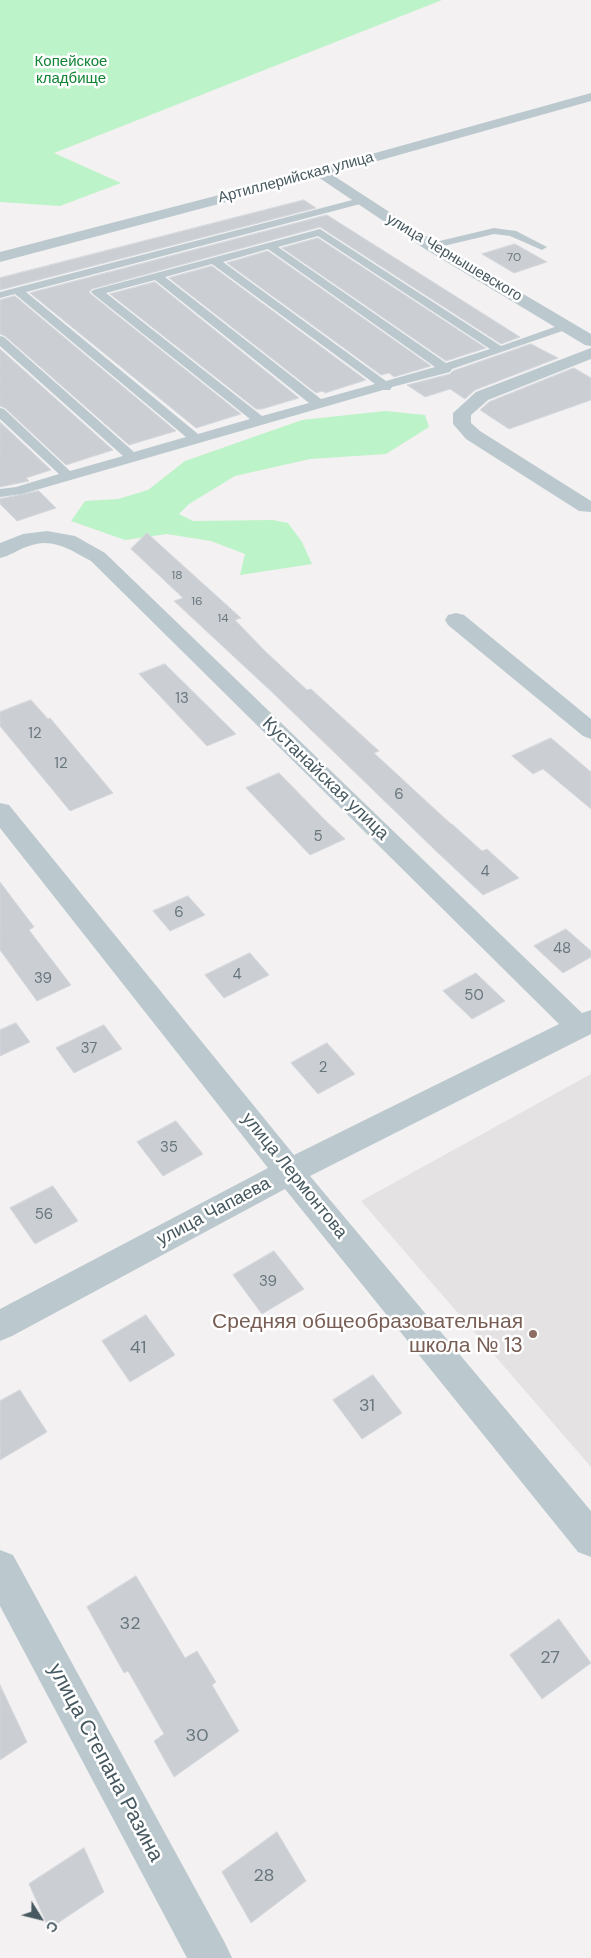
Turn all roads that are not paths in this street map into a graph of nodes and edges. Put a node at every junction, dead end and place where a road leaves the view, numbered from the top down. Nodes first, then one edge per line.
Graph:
1 (591, 98) edge
2 (319, 173) junction
3 (360, 201) junction
4 (270, 246) junction
5 (431, 246) junction
6 (542, 247) dead end
7 (0, 257) edge
8 (215, 261) junction
9 (157, 276) junction
10 (17, 290) junction
11 (0, 295) edge
12 (567, 326) junction
13 (0, 340) edge
14 (591, 340) edge
15 (499, 350) junction
16 (591, 353) edge
17 (446, 369) junction
18 (386, 387) junction
19 (319, 404) junction
20 (0, 412) edge
21 (260, 421) junction
22 (196, 439) junction
23 (132, 457) junction
24 (68, 476) junction
25 (0, 493) edge
26 (586, 507) dead end
27 (0, 552) edge
28 (456, 620) dead end
29 (591, 731) edge
30 (0, 811) edge
31 (585, 1024) edge
32 (289, 1172) junction
33 (0, 1326) edge
34 (591, 1539) edge
35 (0, 1568) edge
36 (210, 1958) edge

1 - 2 street, Артиллерийская улица
2 - 3 street, улица Чернышевского
2 - 7 street, Артиллерийская улица
3 - 5 street, улица Чернышевского
3 - 10 lane
4 - 8 lane
4 - 15 lane
4 - 17 lane
5 - 6 lane
5 - 12 street, улица Чернышевского
8 - 9 lane
8 - 18 lane
9 - 19 lane
9 - 21 lane
10 - 11 lane
10 - 22 lane
12 - 14 street, улица Чернышевского
12 - 15 lane
13 - 23 lane
15 - 17 lane
16 - 26 street
17 - 18 lane
18 - 19 lane
19 - 21 lane
20 - 24 lane
21 - 22 lane
22 - 23 lane
23 - 24 lane
24 - 25 lane
27 - 31 street, Кустанайская улица
28 - 29 street
30 - 32 street, улица Лермонтова
31 - 32 street, улица Чапаева
32 - 33 street, улица Чапаева
32 - 34 street, улица Лермонтова
35 - 36 street, улица Степана Разина

